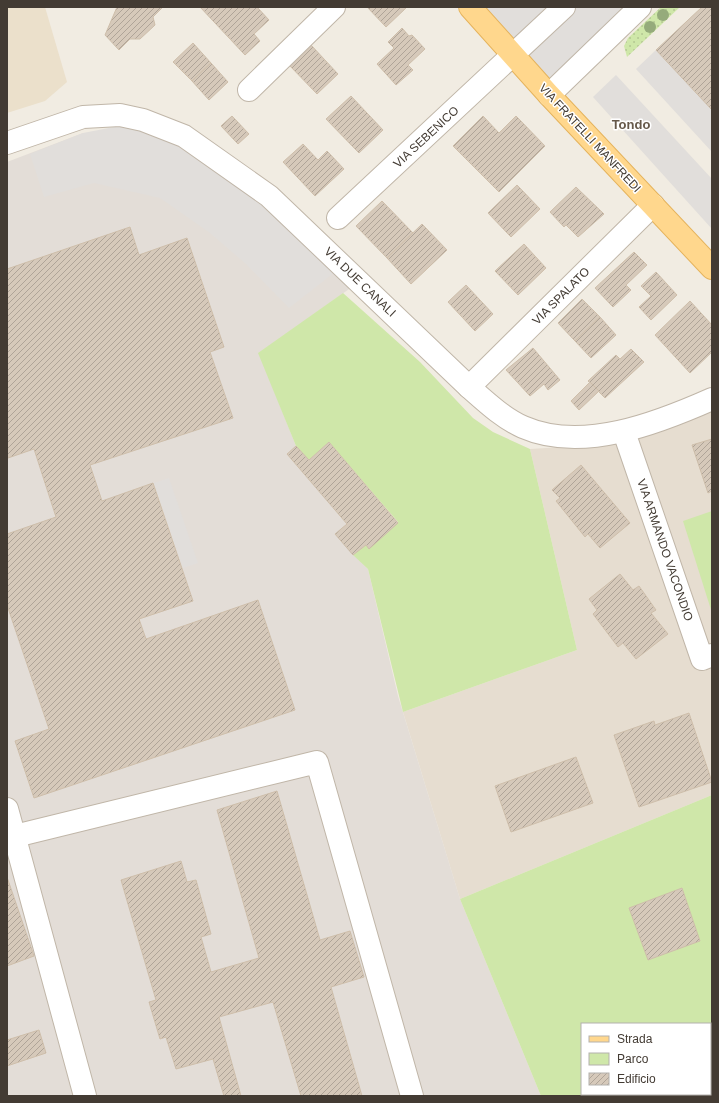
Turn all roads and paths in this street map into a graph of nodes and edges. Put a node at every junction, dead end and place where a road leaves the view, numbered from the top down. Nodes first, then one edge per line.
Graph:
1 (334, 7) edge
2 (470, 7) edge
3 (640, 7) edge
4 (562, 10) edge
5 (513, 56) junction
6 (249, 90) dead end
7 (549, 95) junction
8 (7, 143) edge
9 (653, 205) junction
10 (338, 218) dead end
11 (712, 268) edge
12 (469, 388) junction
13 (712, 399) edge
14 (624, 432) junction
15 (712, 655) edge
16 (7, 809) edge
17 (15, 836) junction
18 (84, 1096) edge
19 (412, 1096) edge

1 - 6 street
2 - 5 main road, VIA FRATELLI MANFREDI
3 - 7 street
4 - 5 street, VIA SEBENICO
5 - 7 main road, VIA FRATELLI MANFREDI
5 - 10 street, VIA SEBENICO
7 - 9 main road, VIA FRATELLI MANFREDI
8 - 12 street, VIA DUE CANALI
9 - 11 main road, VIA FRATELLI MANFREDI
9 - 12 street, VIA SPALATO
12 - 14 street, VIA DUE CANALI
13 - 14 street, VIA DUE CANALI
14 - 15 street, VIA ARMANDO VACONDIO
16 - 17 street
17 - 18 street
17 - 19 street

